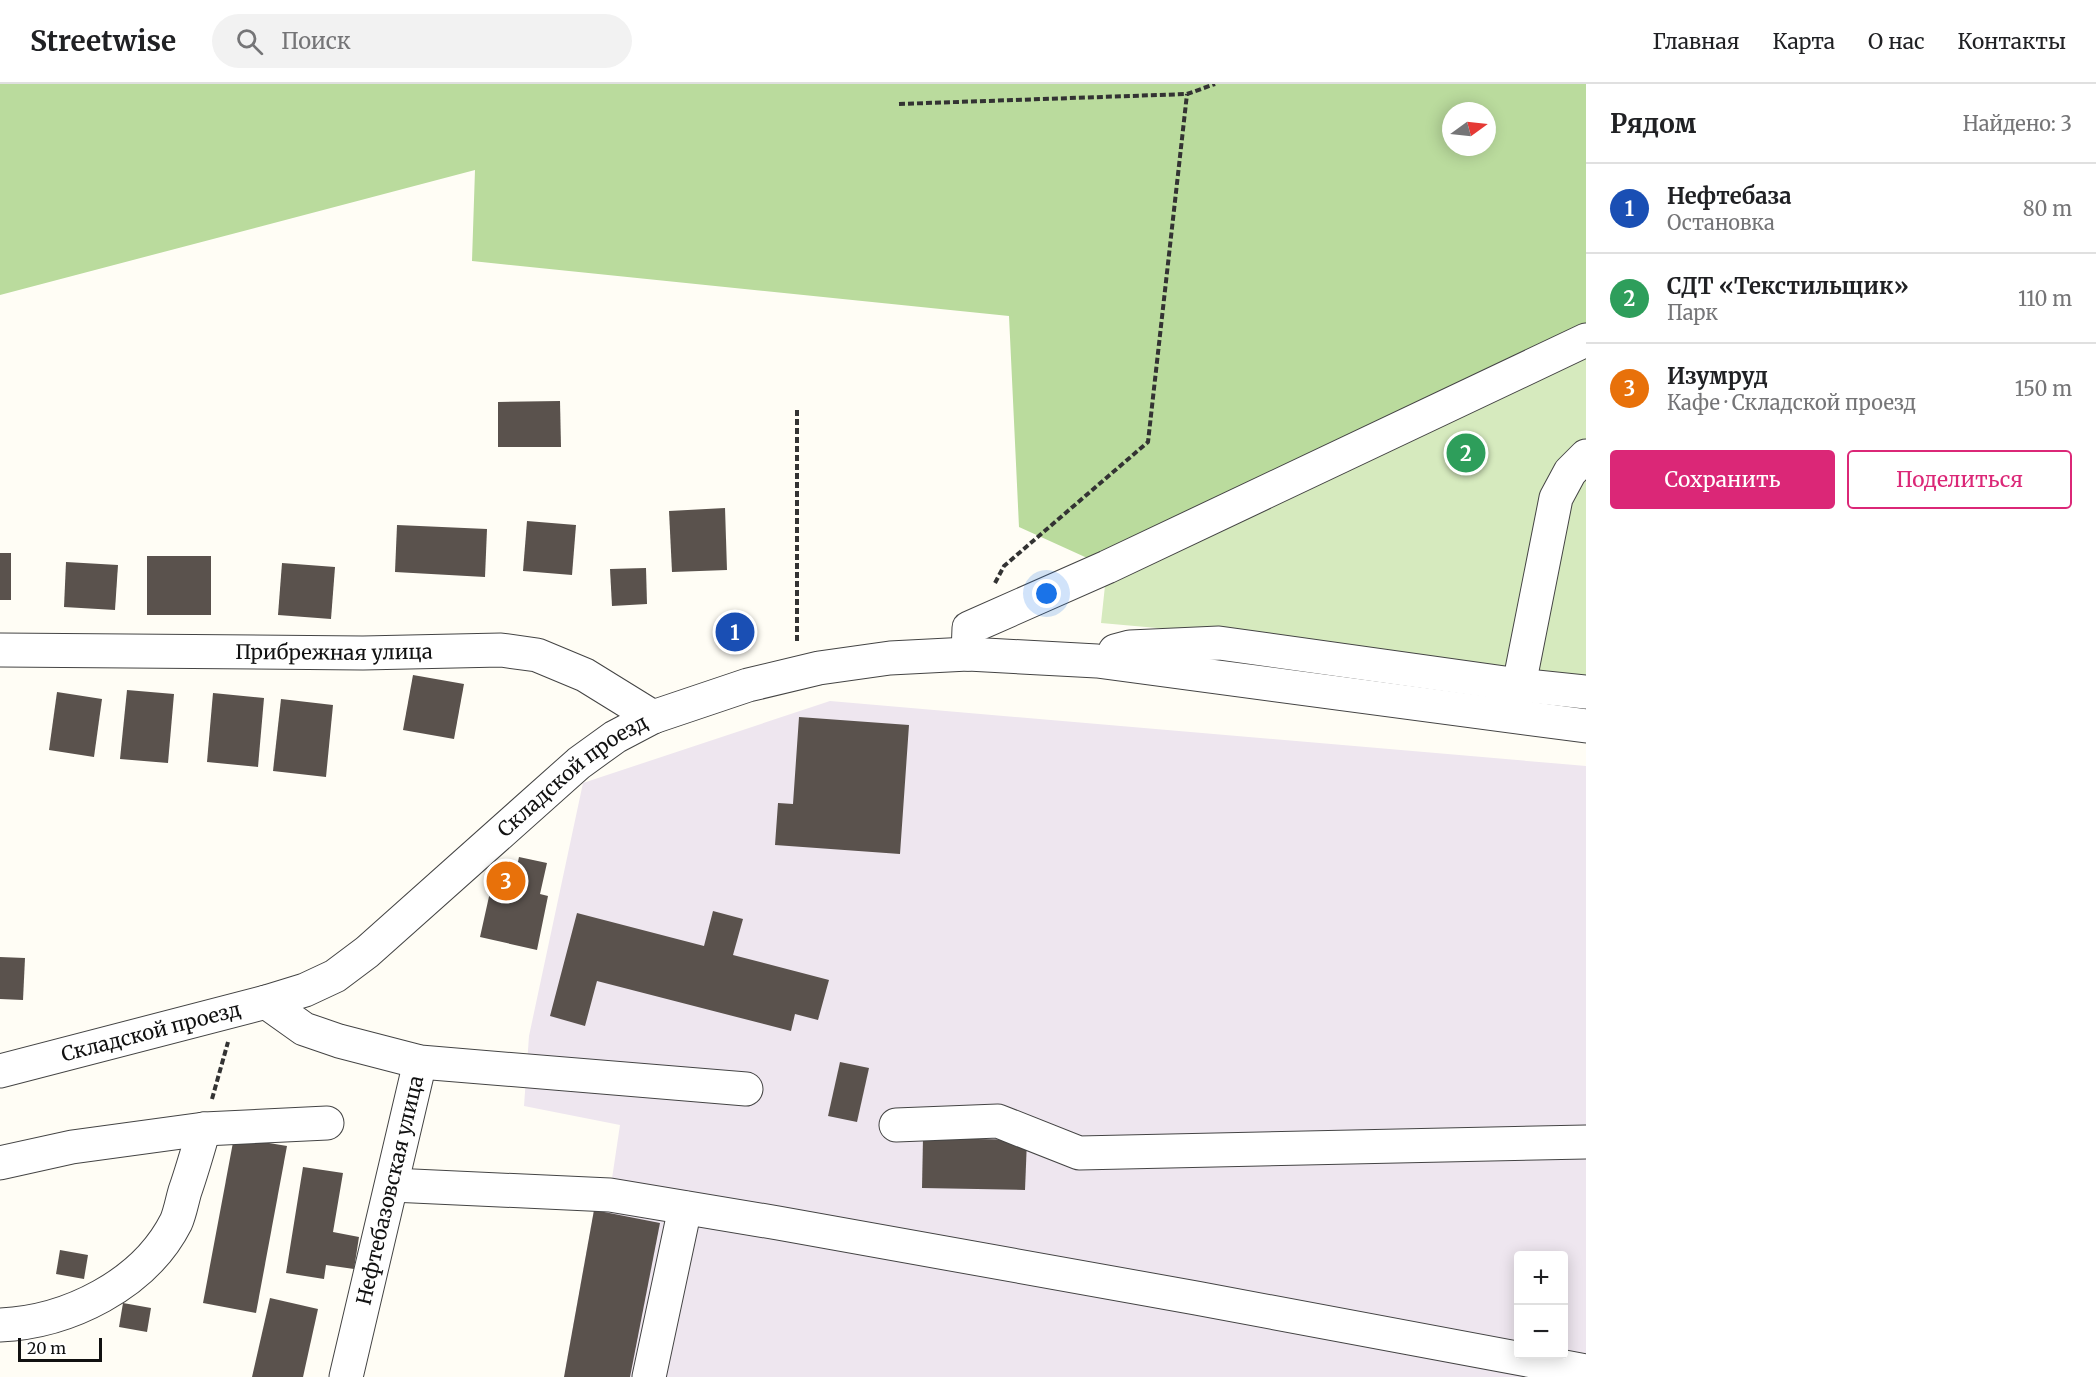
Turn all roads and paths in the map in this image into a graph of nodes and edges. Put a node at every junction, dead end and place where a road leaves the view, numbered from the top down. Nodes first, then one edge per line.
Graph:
1 (1215, 84) edge
2 (1187, 94) junction
3 (899, 104) dead end
4 (1586, 340) edge
5 (797, 410) dead end
6 (1586, 456) edge
7 (992, 587) dead end
8 (0, 650) edge
9 (968, 654) junction
10 (1096, 661) junction
11 (797, 673) junction
12 (1519, 686) junction
13 (1586, 692) edge
14 (653, 717) junction
15 (1586, 726) edge
16 (251, 1006) junction
17 (420, 1062) junction
18 (0, 1071) edge
19 (746, 1089) dead end
20 (327, 1123) dead end
21 (896, 1125) dead end
22 (204, 1129) junction
23 (1586, 1142) edge
24 (0, 1163) edge
25 (392, 1185) junction
26 (685, 1208) junction
27 (0, 1325) edge
28 (1586, 1371) edge
29 (346, 1377) edge
30 (649, 1377) edge

1 - 2 path
2 - 3 path
2 - 7 path
4 - 9 street
5 - 11 path
6 - 12 street
8 - 14 street, Прибрежная улица
9 - 10 street, Складской проезд
9 - 11 street, Складской проезд
10 - 12 street
10 - 15 street, Складской проезд
11 - 14 street, Складской проезд
12 - 13 street
14 - 16 street, Складской проезд
16 - 17 street, Нефтебазовская улица
16 - 18 street, Складской проезд
16 - 22 path
17 - 19 street
17 - 25 street, Нефтебазовская улица
20 - 22 street
21 - 23 street
22 - 24 street
22 - 27 street
25 - 26 street
25 - 29 street, Нефтебазовская улица
26 - 28 street
26 - 30 street

